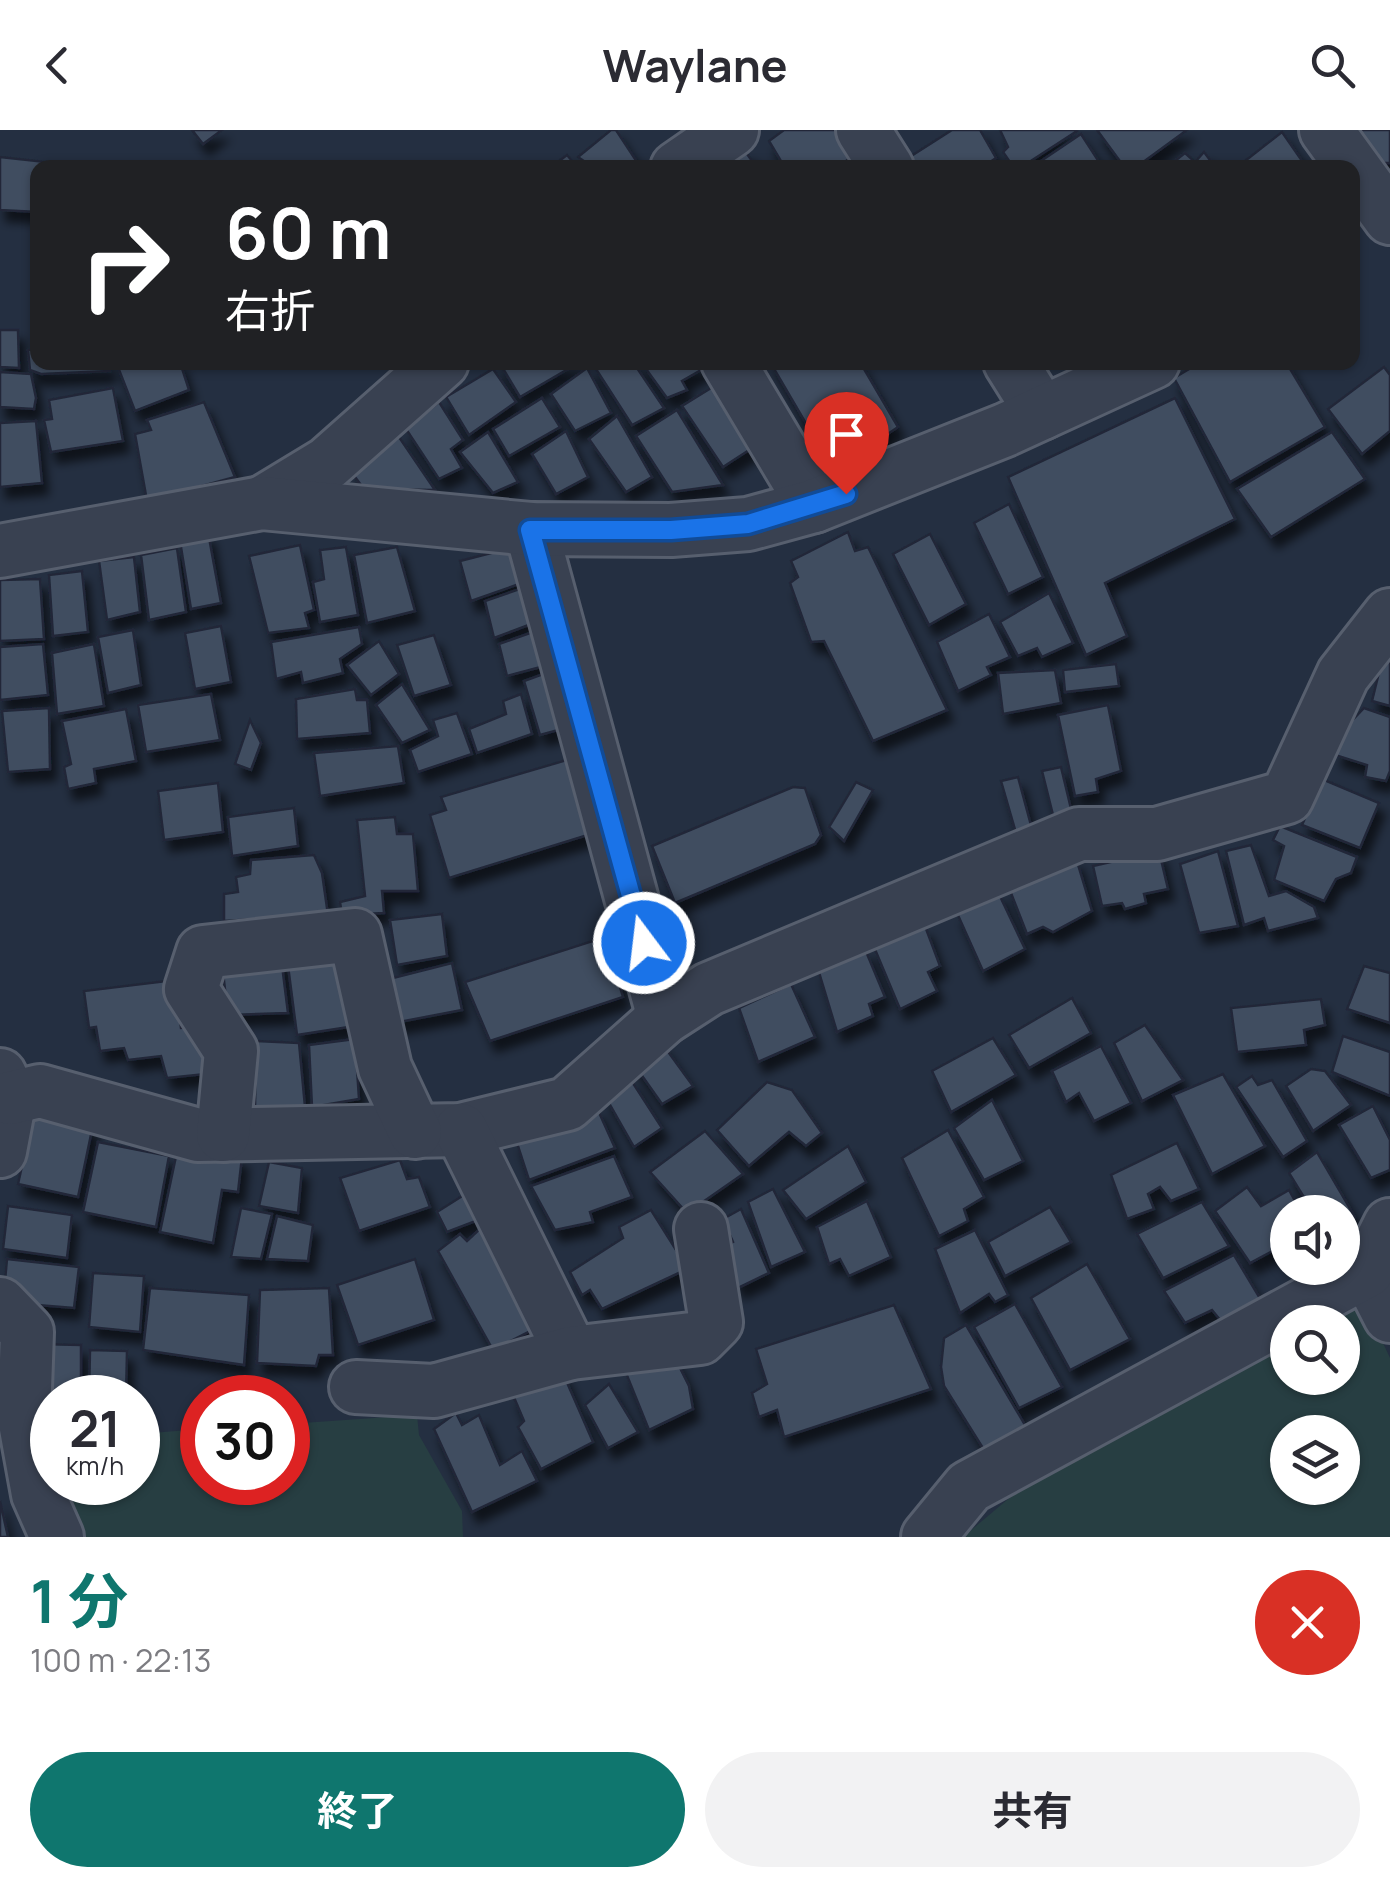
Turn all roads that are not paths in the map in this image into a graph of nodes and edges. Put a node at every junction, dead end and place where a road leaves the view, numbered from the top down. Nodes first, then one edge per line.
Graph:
1 (732, 130) edge
2 (863, 130) edge
3 (1326, 130) edge
4 (688, 160) edge
5 (882, 160) edge
6 (1346, 160) edge
7 (1360, 182) edge
8 (1377, 208) edge
9 (433, 370) edge
10 (733, 370) edge
11 (1015, 370) edge
12 (1136, 370) edge
13 (1042, 414) junction
14 (262, 504) junction
15 (814, 506) junction
16 (530, 530) junction
17 (0, 551) edge
18 (1390, 615) edge
19 (664, 1018) junction
20 (5, 1086) edge
21 (438, 1131) junction
22 (223, 1135) junction
23 (0, 1152) edge
24 (1390, 1225) edge
25 (701, 1229) dead end
26 (1378, 1294) edge
27 (0, 1304) edge
28 (571, 1353) junction
29 (356, 1387) dead end
30 (57, 1537) edge
31 (928, 1537) edge

1 - 4 street
2 - 5 street
3 - 6 street
7 - 8 street
9 - 14 street
10 - 15 street
11 - 13 street
12 - 13 street
13 - 15 street
14 - 16 street
14 - 17 street
15 - 16 street
16 - 19 street
18 - 19 street
19 - 21 street
20 - 22 street
20 - 23 street
21 - 22 street
21 - 22 street
21 - 28 street
24 - 26 street
25 - 28 street
26 - 31 street
27 - 30 street
28 - 29 street

